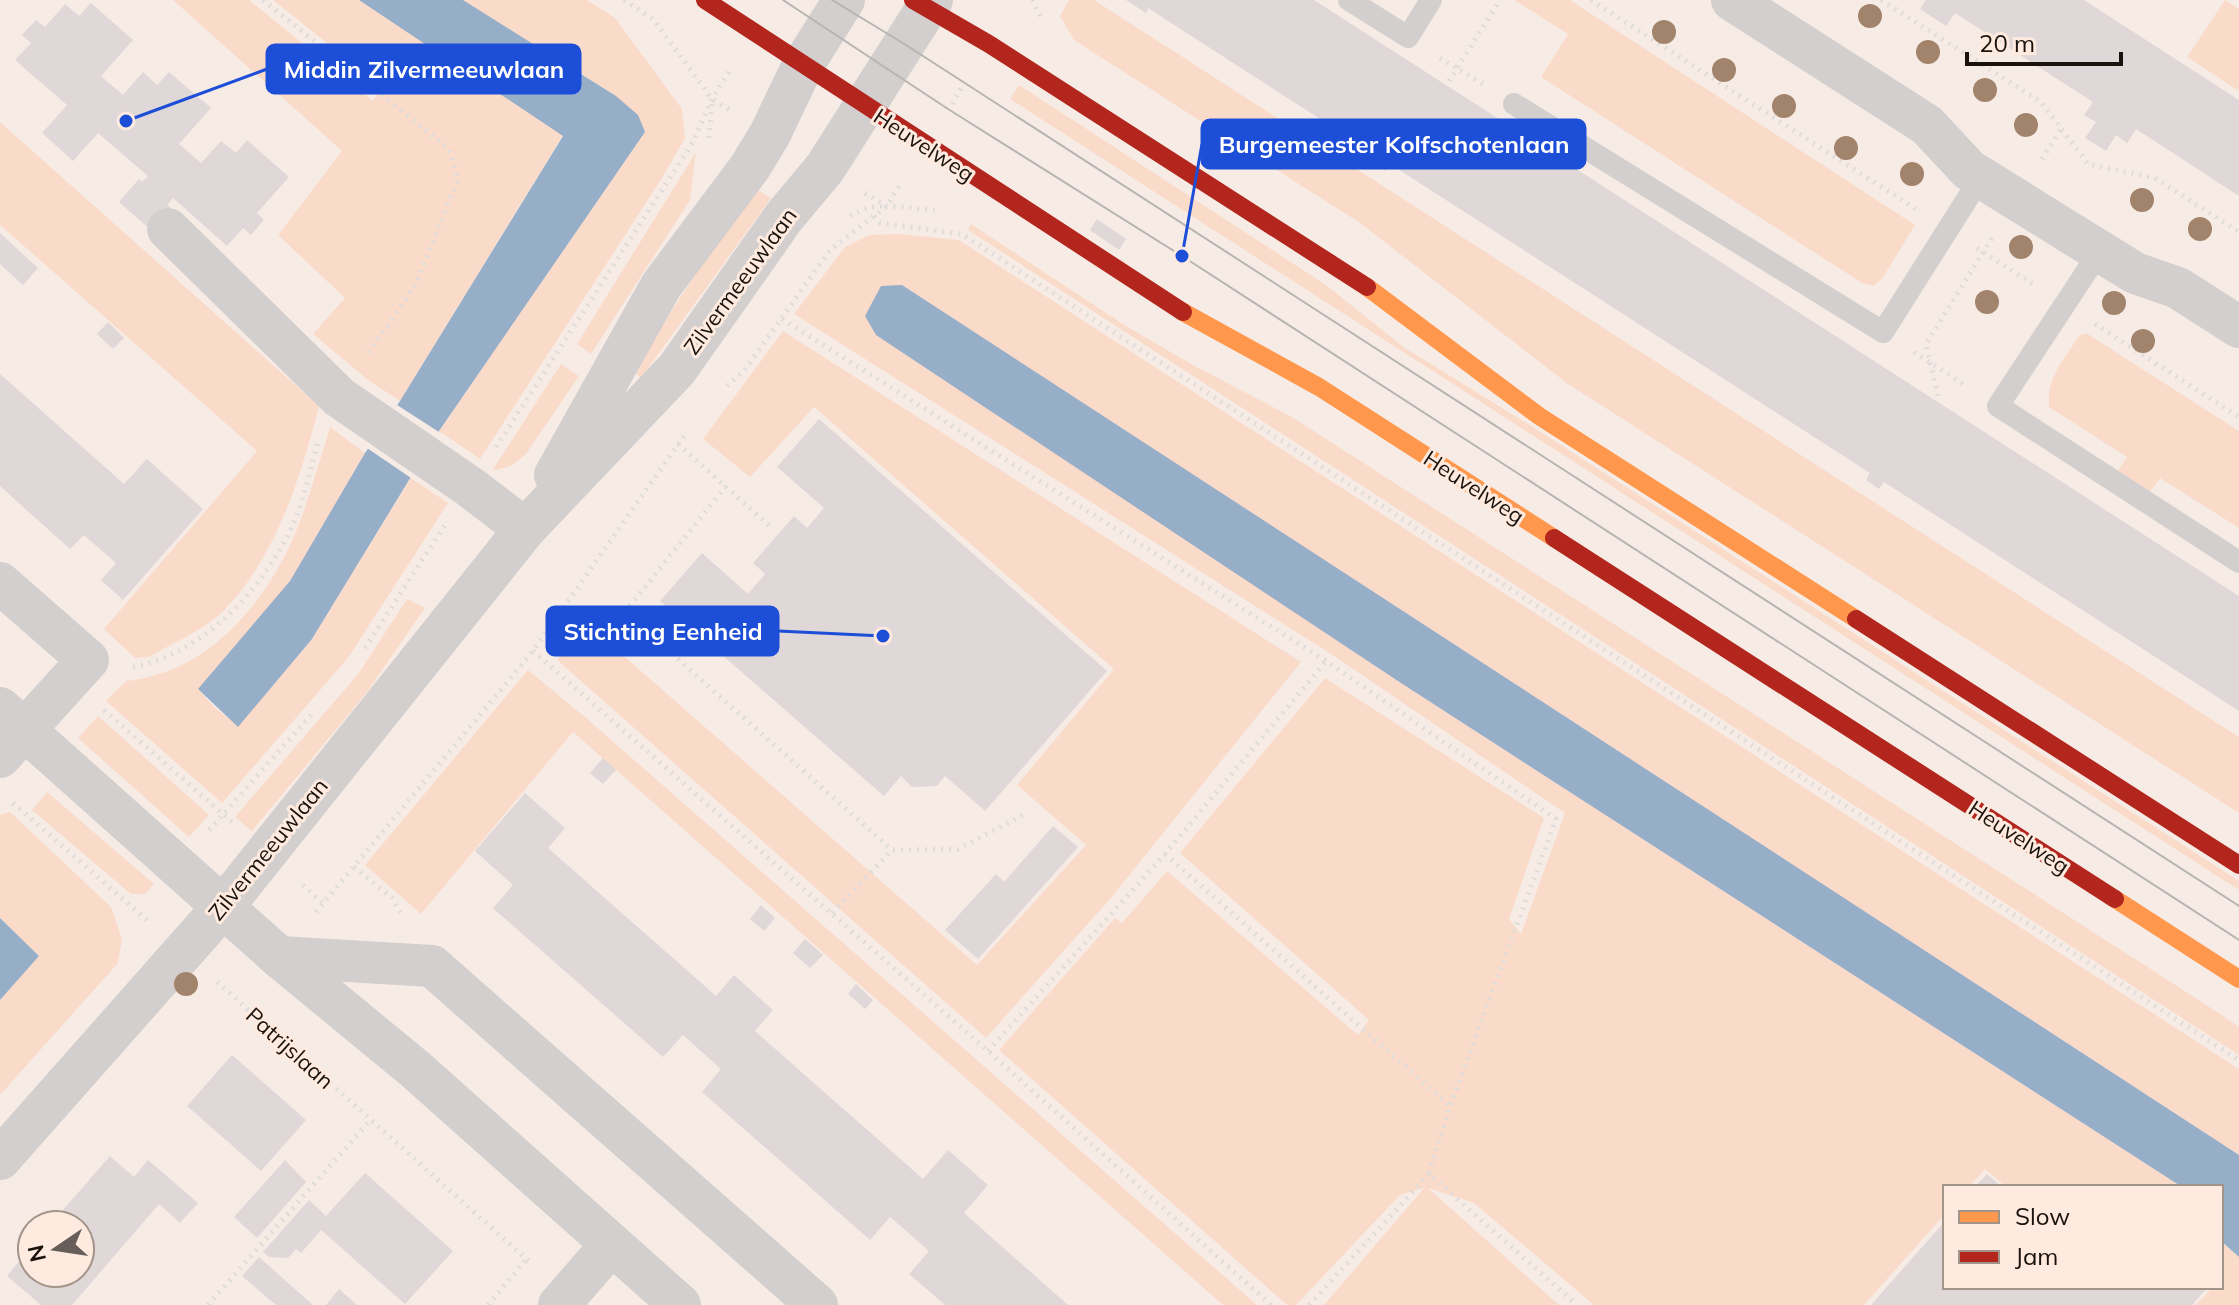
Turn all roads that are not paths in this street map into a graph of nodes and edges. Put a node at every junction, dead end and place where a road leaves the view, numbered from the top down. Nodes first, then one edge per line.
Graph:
1 (705, 0) edge
2 (844, 0) edge
3 (1349, 0) edge
4 (1431, 0) edge
5 (1732, 0) edge
6 (924, 3) edge
7 (803, 65) junction
8 (1514, 104) road end
9 (865, 107) junction
10 (1981, 177) junction
11 (168, 229) dead end
12 (2100, 251) junction
13 (2239, 327) edge
14 (525, 529) junction
15 (2239, 562) edge
16 (0, 583) edge
17 (8, 732) edge
18 (2239, 865) edge
19 (223, 907) junction
20 (279, 957) junction
21 (2239, 979) edge
22 (0, 1159) edge
23 (611, 1245) junction
24 (564, 1300) edge
25 (680, 1305) edge
26 (817, 1305) edge

1 - 7 main road, Heuvelweg
2 - 7 street, Zilvermeeuwlaan
3 - 4 lane
5 - 10 street
6 - 9 street, Zilvermeeuwlaan
6 - 18 main road
7 - 9 main road, Heuvelweg
7 - 14 street, Zilvermeeuwlaan
8 - 10 lane
9 - 14 street, Zilvermeeuwlaan
9 - 21 main road, Heuvelweg
10 - 12 street
11 - 14 street
12 - 13 street
12 - 15 lane
14 - 19 street, Zilvermeeuwlaan
16 - 17 street
17 - 19 street
19 - 20 street
19 - 22 street, Zilvermeeuwlaan
20 - 23 street
20 - 26 street
23 - 24 street
23 - 25 street

